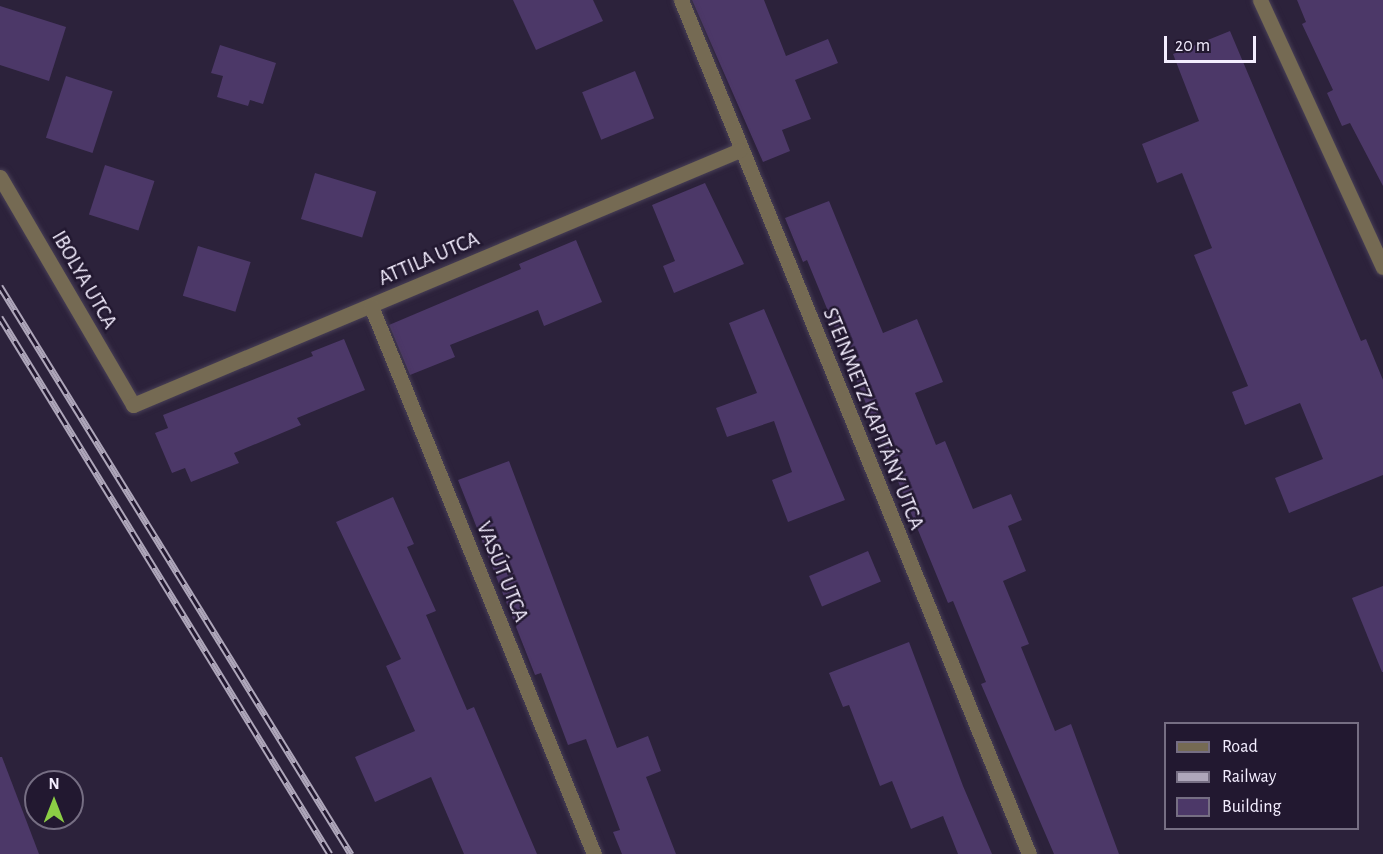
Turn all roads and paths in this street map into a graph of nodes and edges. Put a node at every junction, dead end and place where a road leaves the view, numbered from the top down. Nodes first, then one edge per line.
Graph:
1 (681, 0) edge
2 (1260, 0) edge
3 (741, 150) junction
4 (0, 177) edge
5 (1383, 267) edge
6 (371, 306) junction
7 (133, 405) joint
8 (594, 854) edge
9 (1029, 854) edge

1 - 3 street, STEINMETZ KAPITÁNY UTCA
2 - 5 street
3 - 6 street, ATTILA UTCA
3 - 9 street, STEINMETZ KAPITÁNY UTCA
4 - 7 street, IBOLYA UTCA
6 - 7 street, ATTILA UTCA
6 - 8 street, VASÚT UTCA

